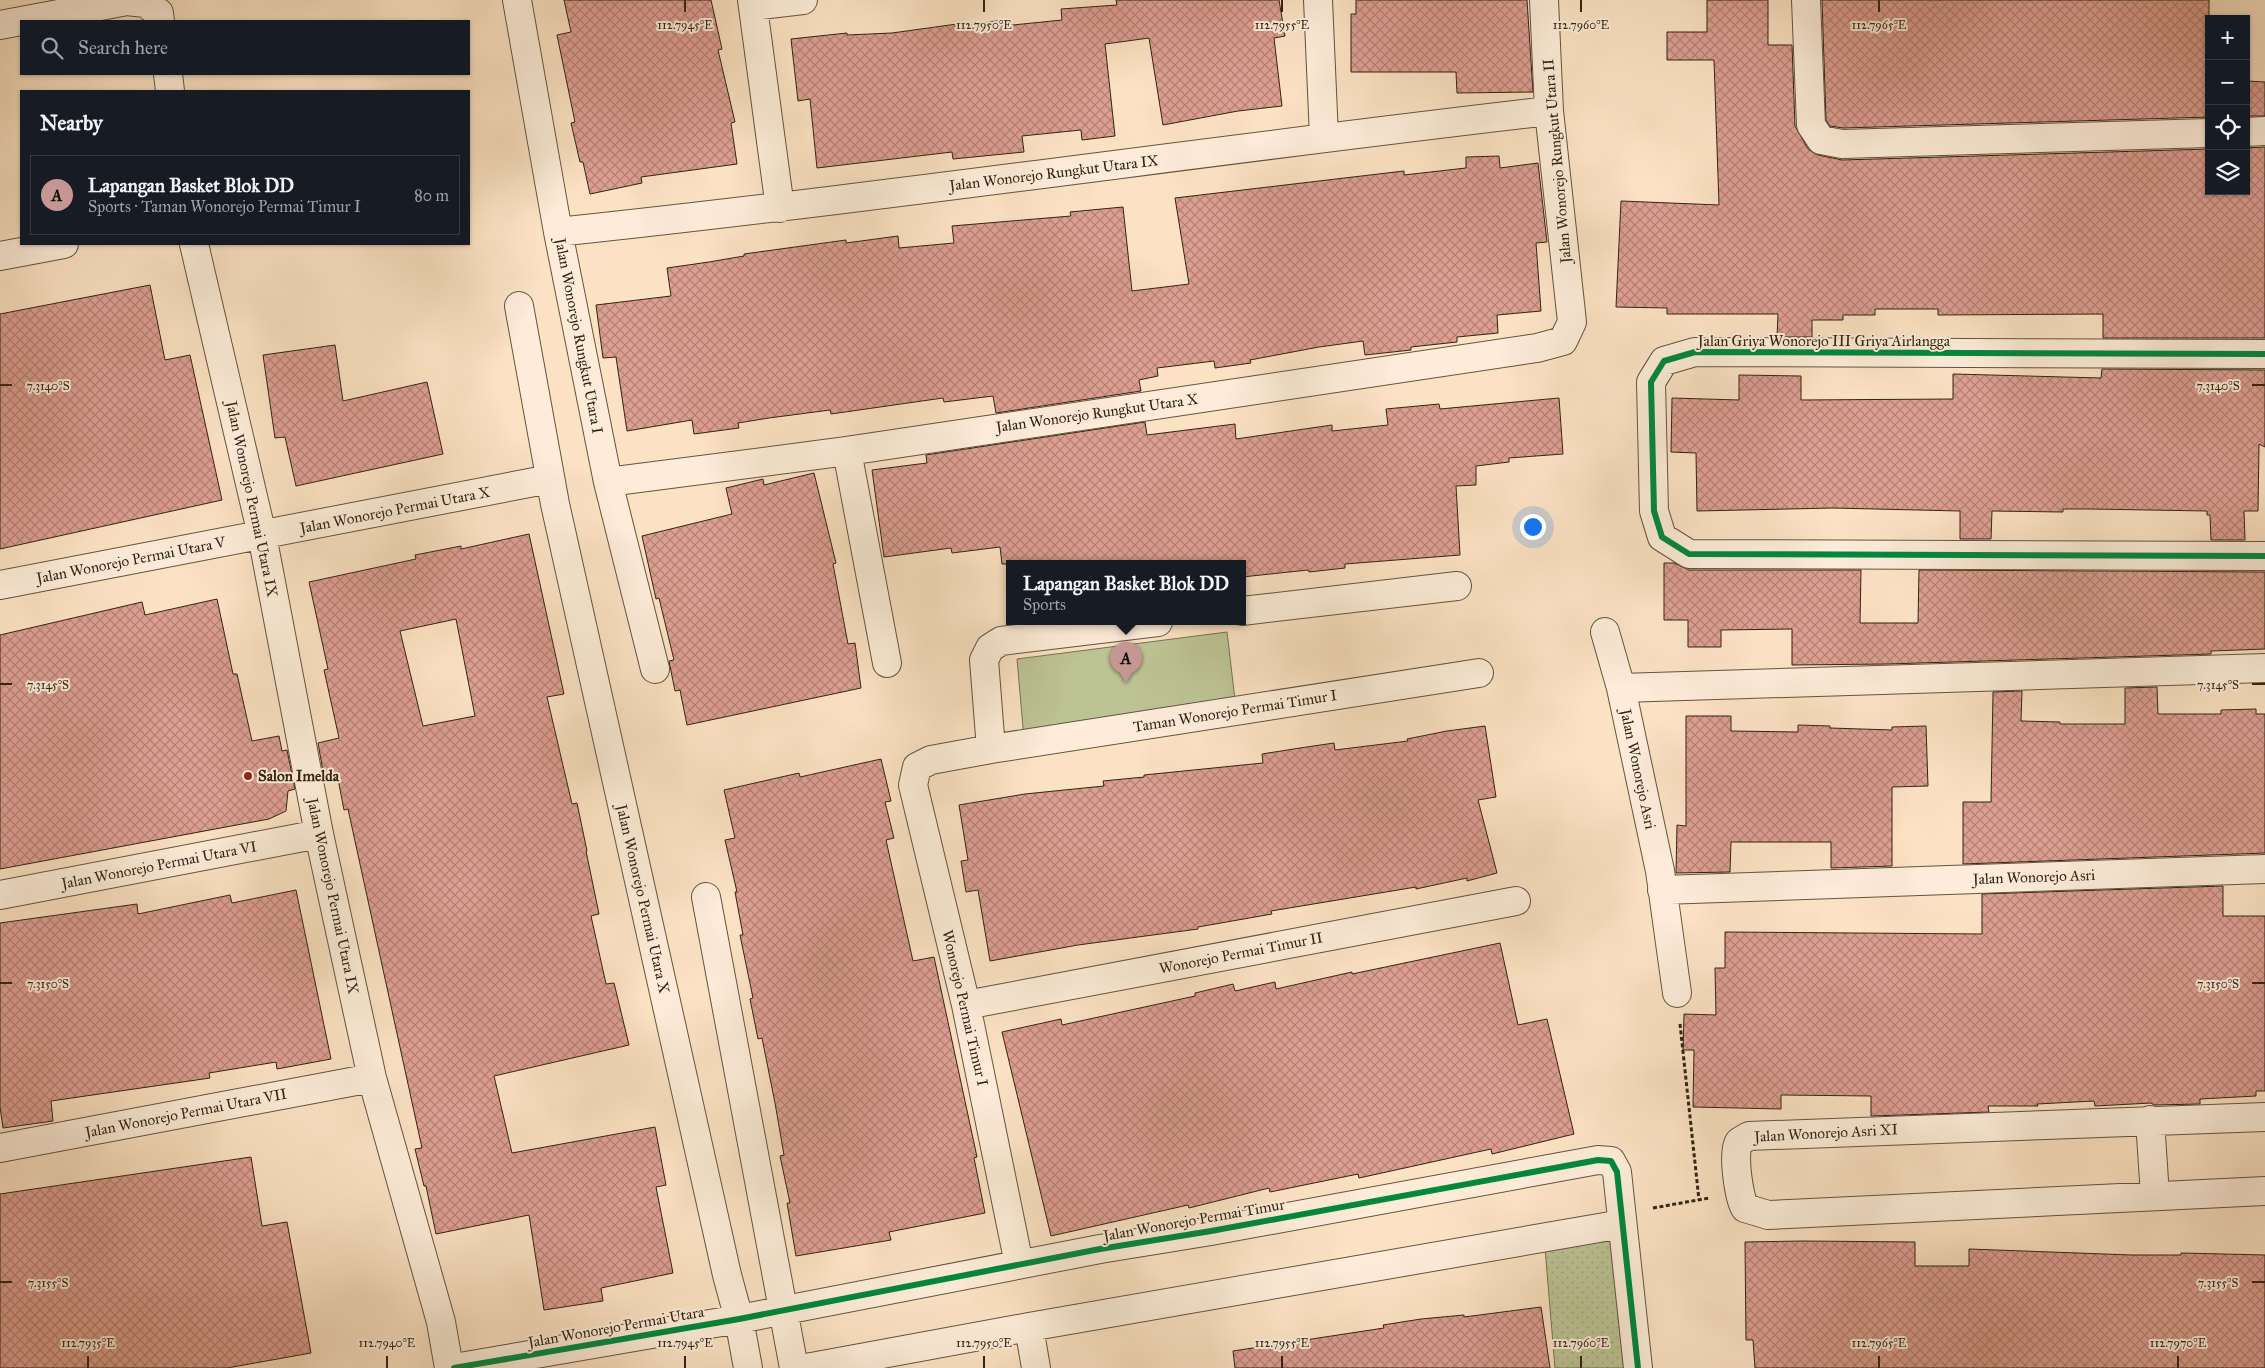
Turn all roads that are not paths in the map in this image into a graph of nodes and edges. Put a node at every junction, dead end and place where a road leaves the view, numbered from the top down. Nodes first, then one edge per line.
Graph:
1 (517, 0) edge
2 (803, 0) edge
3 (1318, 0) edge
4 (1544, 0) edge
5 (1806, 0) edge
6 (126, 1) edge
7 (752, 3) edge
8 (26, 20) edge
9 (160, 20) edge
10 (20, 21) edge
11 (0, 25) edge
12 (168, 75) edge
13 (170, 90) edge
14 (1549, 112) junction
15 (2265, 131) edge
16 (2250, 132) edge
17 (2205, 133) edge
18 (1324, 137) junction
19 (780, 208) junction
20 (558, 232) junction
21 (59, 245) edge
22 (194, 245) edge
23 (0, 256) edge
24 (519, 306) dead end
25 (1572, 322) joint
26 (2265, 354) edge
27 (847, 450) junction
28 (539, 482) junction
29 (608, 482) junction
30 (262, 535) junction
31 (2265, 556) edge
32 (0, 585) edge
33 (1457, 586) dead end
34 (1246, 611) edge
35 (1133, 625) edge
36 (1605, 632) dead end
37 (887, 663) dead end
38 (2265, 668) edge
39 (655, 669) dead end
40 (1479, 673) dead end
41 (1621, 688) junction
42 (991, 750) junction
43 (931, 760) joint
44 (319, 834) junction
45 (2265, 869) edge
46 (1662, 890) junction
47 (0, 895) edge
48 (706, 897) dead end
49 (1516, 901) dead end
50 (1677, 993) road end
51 (966, 1005) junction
52 (372, 1078) junction
53 (2265, 1117) edge
54 (2150, 1120) junction
55 (0, 1148) edge
56 (2265, 1190) edge
57 (2155, 1196) junction
58 (1621, 1219) junction
59 (1019, 1264) junction
60 (782, 1309) junction
61 (739, 1319) junction
62 (1029, 1327) junction
63 (449, 1368) edge
64 (454, 1368) edge
65 (748, 1368) edge
66 (794, 1368) edge
67 (806, 1368) edge
68 (1036, 1368) edge
69 (1638, 1368) edge

1 - 20 street, Jalan Wonorejo Rungkut Utara I
2 - 7 street
3 - 18 street
4 - 14 street, Jalan Wonorejo Rungkut Utara II
5 - 17 street
6 - 8 street
6 - 9 street
7 - 19 street
10 - 11 street
12 - 13 street
14 - 18 street, Jalan Wonorejo Rungkut Utara IX
14 - 25 street, Jalan Wonorejo Rungkut Utara II
15 - 16 street
18 - 19 street, Jalan Wonorejo Rungkut Utara IX
19 - 20 street, Jalan Wonorejo Rungkut Utara IX
20 - 29 street, Jalan Wonorejo Rungkut Utara I
21 - 23 street
22 - 30 street, Jalan Wonorejo Permai Utara IX
24 - 28 street
25 - 27 street, Jalan Wonorejo Rungkut Utara X
26 - 31 street, Jalan Griya Wonorejo III Griya Airlangga
27 - 29 street, Jalan Wonorejo Rungkut Utara X
27 - 37 street
28 - 30 street, Jalan Wonorejo Permai Utara X
28 - 61 street, Jalan Wonorejo Permai Utara X
29 - 39 street, Jalan Wonorejo Rungkut Utara I
30 - 32 street, Jalan Wonorejo Permai Utara V
30 - 44 street, Jalan Wonorejo Permai Utara IX
33 - 34 street
35 - 42 street
36 - 41 street
38 - 41 street, Jalan Wonorejo Asri
40 - 42 street, Taman Wonorejo Permai Timur I
41 - 46 street, Jalan Wonorejo Asri
42 - 43 street, Taman Wonorejo Permai Timur I
43 - 51 street, Wonorejo Permai Timur I
44 - 47 street, Jalan Wonorejo Permai Utara VI
44 - 52 street, Jalan Wonorejo Permai Utara IX
45 - 46 street, Jalan Wonorejo Asri
46 - 50 street
48 - 60 street
49 - 51 street, Wonorejo Permai Timur II
51 - 59 street, Wonorejo Permai Timur I
52 - 55 street, Jalan Wonorejo Permai Utara VII
52 - 63 street, Jalan Wonorejo Permai Utara IX
53 - 54 street, Jalan Wonorejo Asri XI
54 - 57 street
54 - 57 street, Jalan Wonorejo Asri XI
56 - 57 street
58 - 59 street, Jalan Wonorejo Permai Timur
58 - 62 street
58 - 69 street
59 - 60 street, Jalan Wonorejo Permai Timur
60 - 61 street, Jalan Wonorejo Permai Utara
60 - 66 street
61 - 64 street, Jalan Wonorejo Permai Utara
61 - 65 street, Jalan Wonorejo Permai Utara X
62 - 67 street
62 - 68 street

